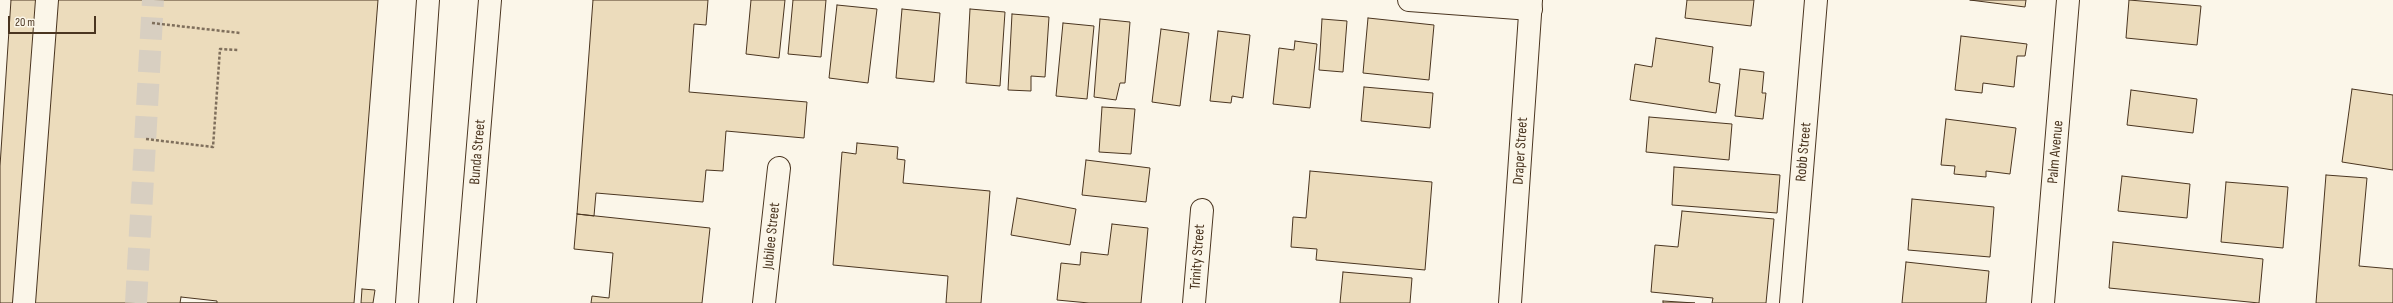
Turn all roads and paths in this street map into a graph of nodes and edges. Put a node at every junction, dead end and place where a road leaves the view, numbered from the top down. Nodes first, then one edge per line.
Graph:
1 (47, 0) edge
2 (428, 0) edge
3 (490, 0) edge
4 (1409, 0) edge
5 (1816, 0) edge
6 (2068, 0) edge
7 (1531, 4) edge
8 (152, 24) dead end
9 (240, 33) dead end
10 (239, 50) dead end
11 (146, 140) dead end
12 (780, 168) dead end
13 (1202, 210) dead end
14 (24, 303) edge
15 (407, 303) edge
16 (465, 303) edge
17 (764, 303) edge
18 (1194, 303) edge
19 (1510, 303) edge
20 (1791, 303) edge
21 (2044, 303) edge

1 - 14 street
2 - 15 street
3 - 16 street, Bunda Street
4 - 7 street
5 - 20 street, Robb Street
6 - 21 street, Palm Avenue
7 - 19 street, Draper Street
8 - 9 path
10 - 11 path
12 - 17 street, Jubilee Street
13 - 18 street, Trinity Street

